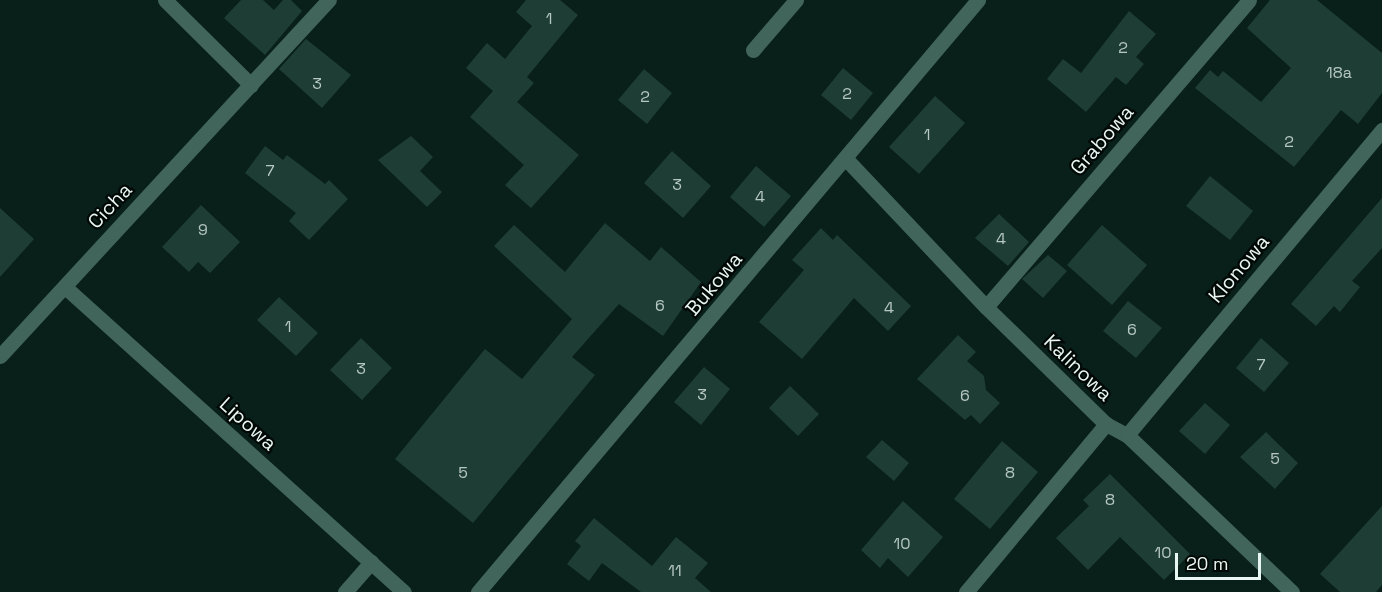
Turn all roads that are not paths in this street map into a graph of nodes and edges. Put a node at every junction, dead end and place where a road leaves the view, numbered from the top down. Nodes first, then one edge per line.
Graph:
1 (165, 0) edge
2 (329, 0) edge
3 (796, 0) edge
4 (978, 0) edge
5 (1250, 0) edge
6 (753, 50) dead end
7 (251, 85) junction
8 (1382, 130) edge
9 (847, 160) junction
10 (64, 286) junction
11 (986, 307) junction
12 (0, 356) edge
13 (1106, 424) junction
14 (1127, 435) junction
15 (370, 562) junction
16 (345, 592) edge
17 (404, 592) edge
18 (478, 592) edge
19 (966, 592) edge
20 (1292, 592) edge

1 - 7 street
2 - 7 street, Cicha
3 - 6 street
4 - 9 street, Bukowa
5 - 11 street, Grabowa
7 - 10 street, Cicha
8 - 14 street, Klonowa
9 - 11 street, Kalinowa
9 - 18 street, Bukowa
10 - 12 street, Cicha
10 - 15 street, Lipowa
11 - 13 street, Kalinowa
13 - 14 street, Kalinowa
13 - 19 street
14 - 20 street, Kalinowa
15 - 16 street
15 - 17 street, Lipowa

